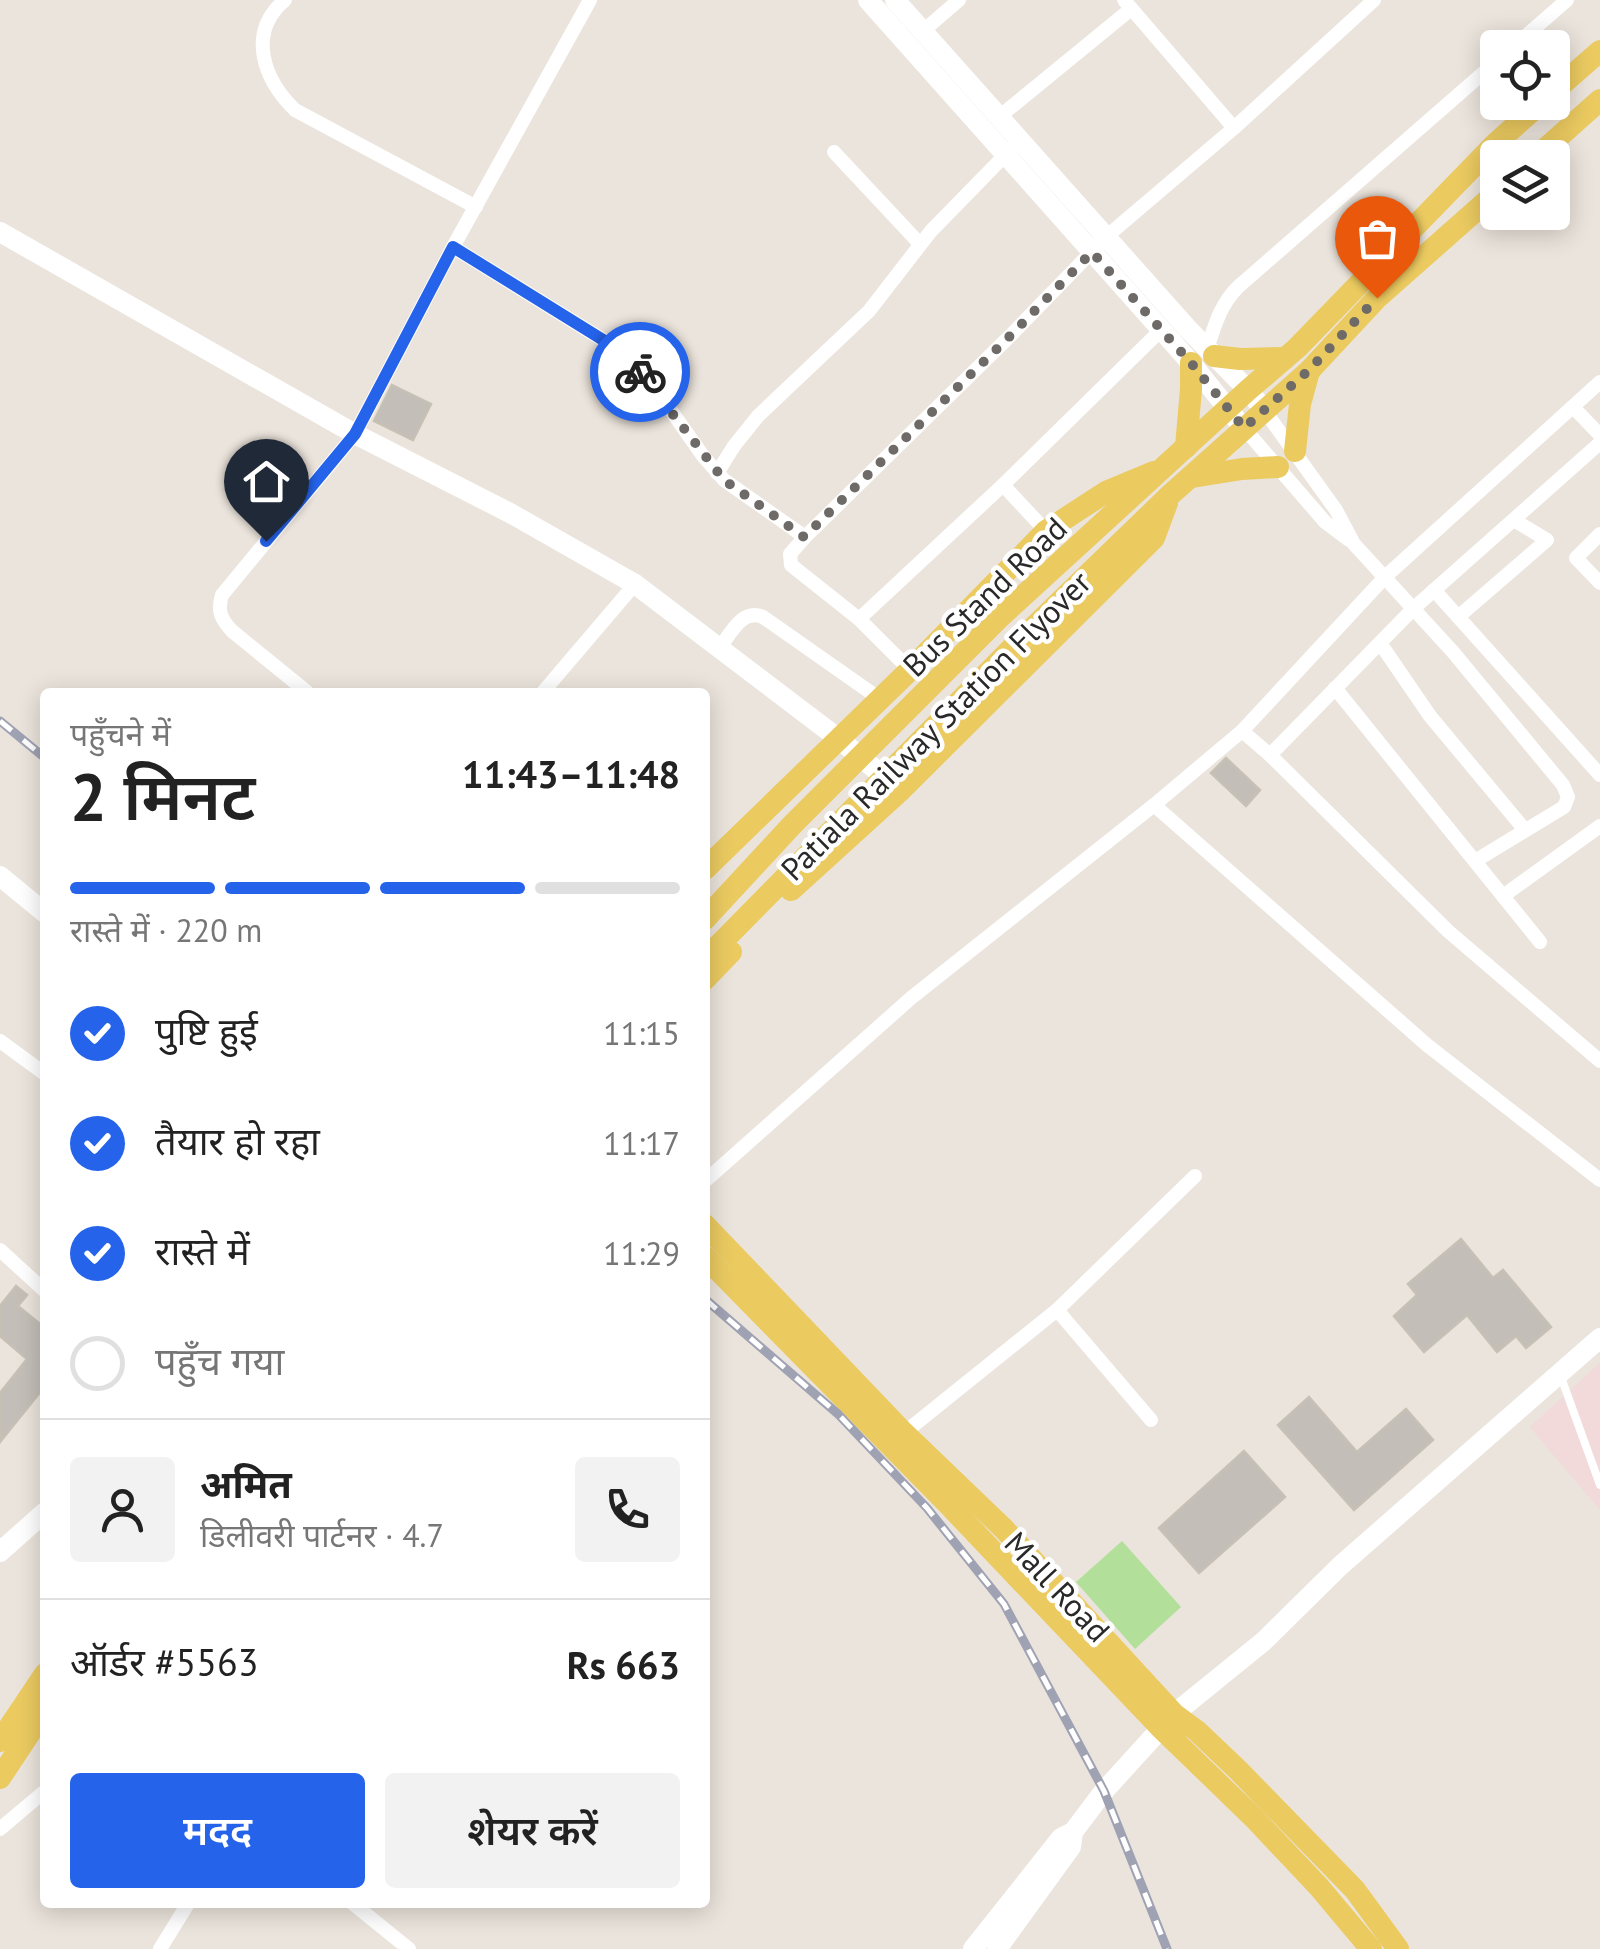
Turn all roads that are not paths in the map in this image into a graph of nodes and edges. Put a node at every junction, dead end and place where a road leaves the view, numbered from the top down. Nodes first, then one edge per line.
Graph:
1 (285, 0) edge
2 (590, 0) edge
3 (868, 0) edge
4 (895, 0) edge
5 (959, 0) edge
6 (1374, 0) edge
7 (1567, 0) edge
8 (1128, 4) edge
9 (1533, 30) edge
10 (923, 31) junction
11 (1600, 51) edge
12 (1480, 76) edge
13 (1570, 77) edge
14 (1600, 100) edge
15 (999, 117) junction
16 (1521, 120) edge
17 (1234, 128) junction
18 (1555, 140) edge
19 (1012, 147) junction
20 (834, 152) dead end
21 (476, 206) junction
22 (1480, 207) edge
23 (0, 232) edge
24 (920, 244) junction
25 (1099, 244) junction
26 (453, 247) junction
27 (1161, 330) junction
28 (1204, 356) junction
29 (1286, 358) junction
30 (1309, 370) junction
31 (1600, 382) edge
32 (1248, 390) junction
33 (1572, 407) junction
34 (1227, 409) junction
35 (1264, 410) junction
36 (1244, 428) junction
37 (355, 434) junction
38 (1600, 439) edge
39 (1186, 447) junction
40 (1295, 451) junction
41 (1278, 467) junction
42 (1162, 469) junction
43 (718, 473) junction
44 (1191, 478) junction
45 (1003, 485) junction
46 (1170, 494) junction
47 (1514, 520) junction
48 (1046, 531) junction
49 (1600, 534) edge
50 (804, 537) junction
51 (1354, 544) junction
52 (1386, 576) junction
53 (1600, 583) edge
54 (635, 584) junction
55 (1434, 590) junction
56 (1414, 608) junction
57 (1458, 617) junction
58 (859, 619) junction
59 (1380, 643) junction
60 (720, 648) junction
61 (910, 670) junction
62 (302, 688) edge
63 (545, 688) edge
64 (1335, 688) junction
65 (880, 699) junction
66 (1242, 731) junction
67 (839, 740) junction
68 (1270, 755) junction
69 (1600, 775) edge
70 (900, 790) junction
71 (1154, 805) junction
72 (1600, 826) edge
73 (1525, 830) junction
74 (1475, 861) junction
75 (710, 864) edge
76 (0, 876) edge
77 (1502, 896) junction
78 (40, 909) edge
79 (710, 914) edge
80 (1540, 942) dead end
81 (710, 954) edge
82 (710, 975) edge
83 (0, 1041) edge
84 (1600, 1061) edge
85 (40, 1070) edge
86 (1195, 1176) dead end
87 (710, 1177) edge
88 (1600, 1180) edge
89 (710, 1231) edge
90 (0, 1250) edge
91 (710, 1263) edge
92 (40, 1286) edge
93 (1057, 1310) junction
94 (1600, 1338) edge
95 (1560, 1373) junction
96 (1151, 1420) dead end
97 (904, 1433) junction
98 (1600, 1484) edge
99 (40, 1516) edge
100 (0, 1552) edge
101 (40, 1684) edge
102 (40, 1716) edge
103 (1167, 1721) junction
104 (4, 1759) edge
105 (40, 1795) edge
106 (0, 1829) edge
107 (1073, 1832) junction
108 (185, 1908) edge
109 (359, 1908) edge
110 (160, 1949) edge
111 (409, 1949) edge
112 (973, 1949) edge
113 (997, 1949) edge
114 (1370, 1949) edge
115 (1398, 1949) edge

1 - 21 street
2 - 21 street
3 - 19 street
4 - 10 street
5 - 10 street
6 - 17 street
7 - 9 street
8 - 15 street
8 - 17 street
10 - 15 street
11 - 13 main road
12 - 28 street
14 - 18 main road
15 - 19 street
16 - 29 main road, Bus Stand Road
17 - 25 street
19 - 24 street
19 - 25 street
20 - 24 street
21 - 26 street
22 - 30 main road
23 - 37 street
24 - 43 street
25 - 27 street
25 - 28 street
25 - 50 street
26 - 37 street
26 - 43 street
27 - 28 street
27 - 45 street
28 - 29 main road
28 - 32 street
28 - 34 street
28 - 39 main road
29 - 32 main road, Bus Stand Road
30 - 35 main road
30 - 40 main road
31 - 33 street
32 - 34 main road, Bus Stand Road
32 - 35 street
33 - 38 street
33 - 52 street
34 - 36 street
34 - 39 main road, Bus Stand Road
35 - 36 main road
35 - 40 street
36 - 41 street
36 - 44 main road
37 - 54 street
37 - 62 street
38 - 47 street
39 - 42 main road, Bus Stand Road
40 - 51 street
41 - 44 main road
41 - 51 street
42 - 48 main road, Bus Stand Road
42 - 79 main road, Patiala Railway Station Flyover
43 - 50 street
44 - 46 main road
45 - 48 street
45 - 58 street
46 - 70 main road
46 - 81 main road, Patiala Railway Station Flyover
47 - 55 street
47 - 57 street
48 - 61 main road, Bus Stand Road
49 - 53 street
50 - 58 street
51 - 52 street
52 - 56 street
52 - 66 street
54 - 60 street
54 - 63 street
55 - 56 street
55 - 57 street
56 - 59 street
56 - 73 street
57 - 69 street
58 - 61 street
59 - 64 street
59 - 73 street
60 - 65 street
60 - 67 street
61 - 65 main road, Bus Stand Road
64 - 68 street
64 - 74 street
65 - 67 main road, Bus Stand Road
66 - 68 street
66 - 71 street
67 - 70 street
67 - 75 main road, Bus Stand Road
68 - 84 street
70 - 82 main road
71 - 87 street
71 - 88 street
72 - 77 street
73 - 74 street
74 - 77 street
76 - 78 street
77 - 80 street
83 - 85 street
86 - 93 street
89 - 97 main road, Mall Road
90 - 92 street
91 - 103 main road, Mall Road
93 - 96 street
93 - 97 street
94 - 95 street
95 - 98 lane
95 - 103 street
97 - 103 main road, Mall Road
99 - 100 street
101 - 104 main road
102 - 104 main road
103 - 107 street
103 - 114 main road, Mall Road
103 - 115 main road, Mall Road
105 - 106 street
107 - 112 street
107 - 113 street
108 - 110 street
109 - 111 street

